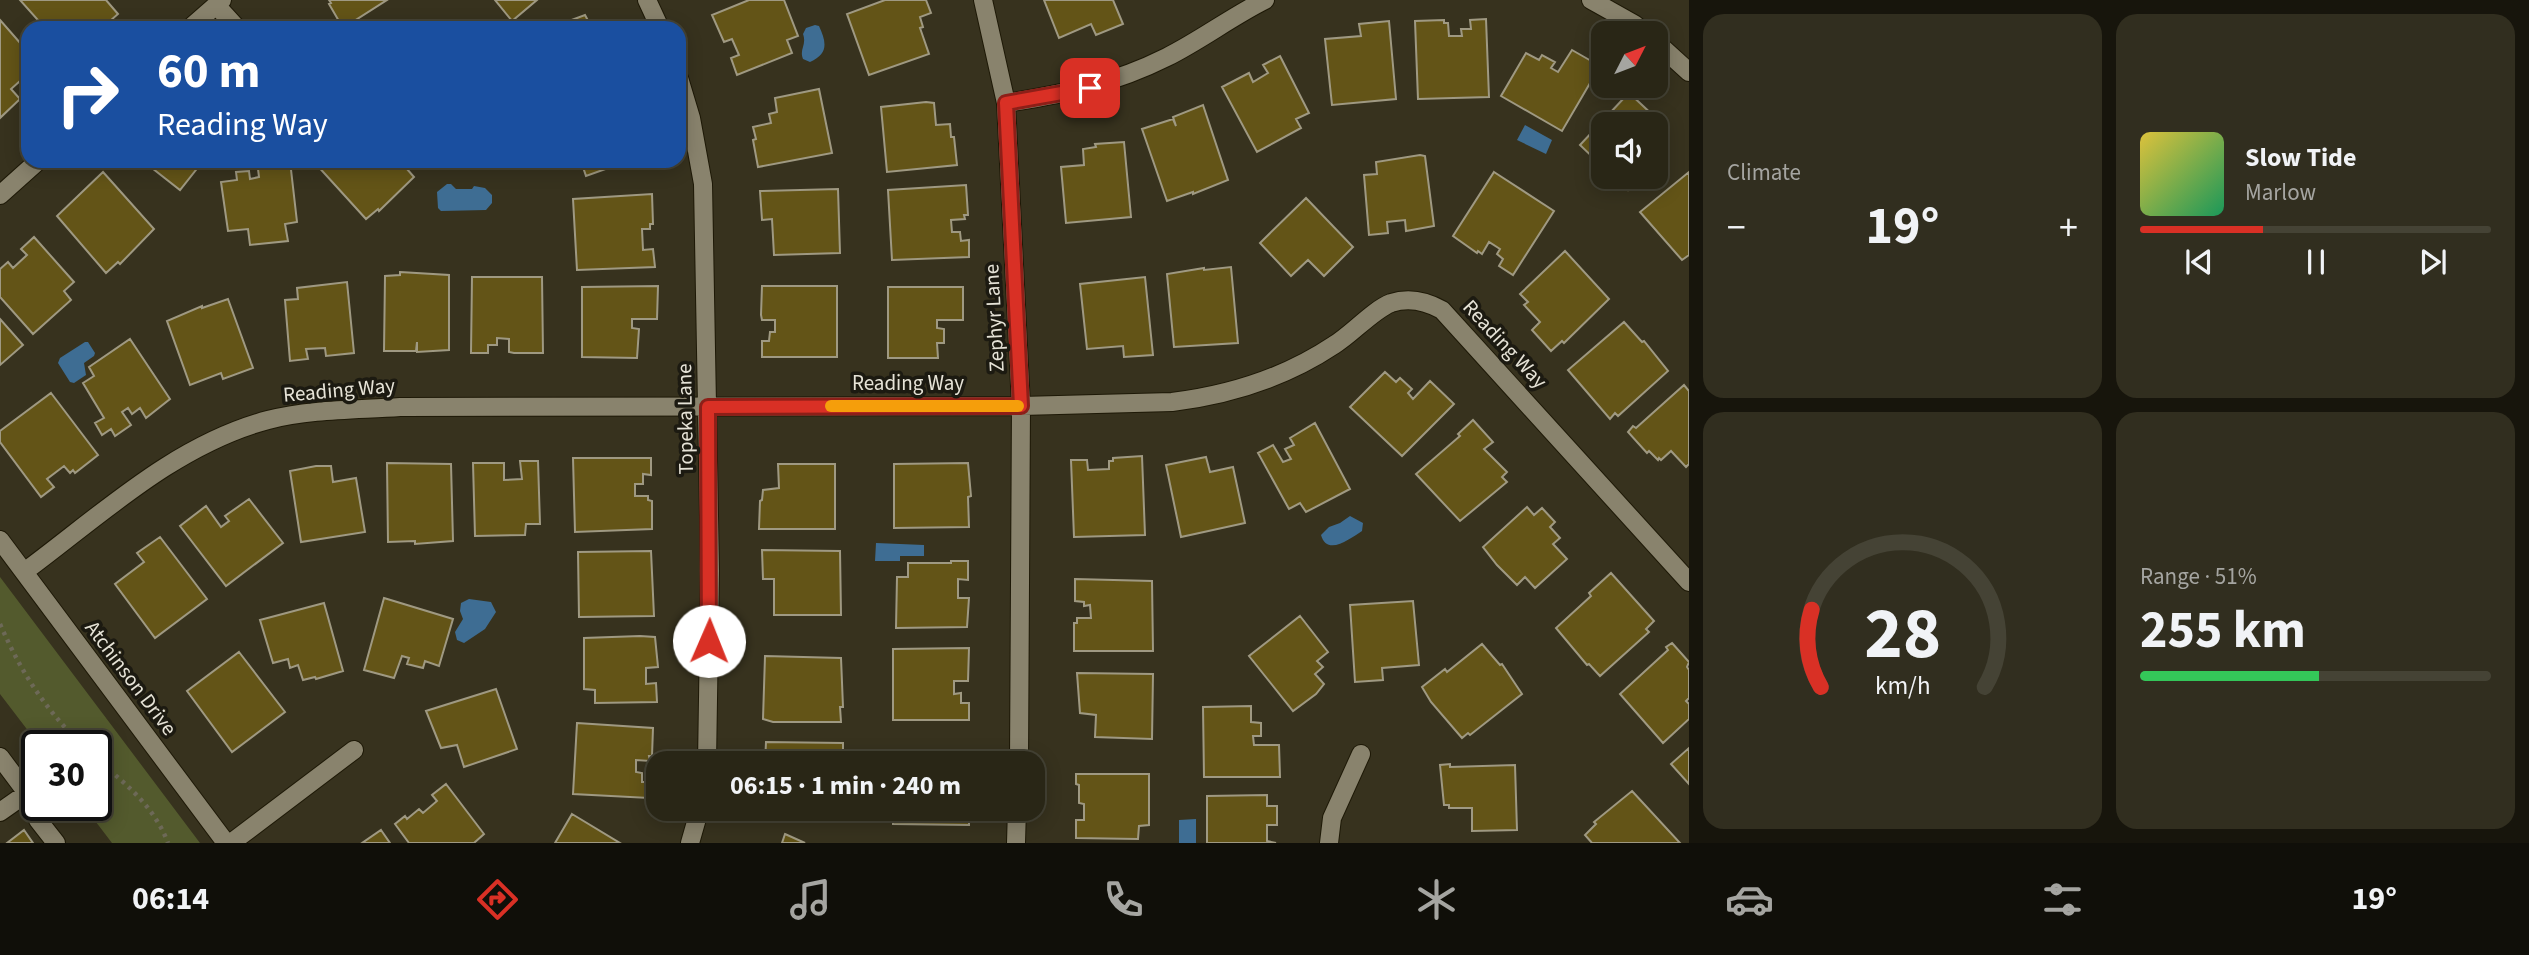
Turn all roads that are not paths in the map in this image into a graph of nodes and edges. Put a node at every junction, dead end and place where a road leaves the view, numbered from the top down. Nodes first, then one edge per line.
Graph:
1 (647, 0) edge
2 (983, 0) edge
3 (1265, 0) edge
4 (1591, 0) edge
5 (219, 3) edge
6 (198, 21) edge
7 (232, 21) edge
8 (657, 21) edge
9 (1629, 21) edge
10 (1668, 53) edge
11 (1689, 72) edge
12 (686, 101) edge
13 (1006, 103) junction
14 (30, 168) edge
15 (0, 195) edge
16 (1021, 406) junction
17 (708, 407) junction
18 (0, 540) edge
19 (24, 572) junction
20 (1689, 582) edge
21 (354, 750) dead end
22 (707, 751) edge
23 (1019, 751) edge
24 (1361, 754) dead end
25 (0, 757) edge
26 (0, 812) edge
27 (39, 821) edge
28 (696, 821) edge
29 (1017, 821) edge
30 (56, 843) edge
31 (229, 843) edge
32 (690, 843) edge
33 (1016, 843) edge
34 (1329, 843) edge

1 - 8 street
2 - 13 street, Zephyr Lane
3 - 13 street
4 - 9 street
5 - 6 street
5 - 7 street
10 - 11 street
12 - 17 street, Topeka Lane
13 - 16 street, Zephyr Lane
14 - 15 street
16 - 17 street, Reading Way
16 - 20 street, Reading Way
16 - 23 street, Zephyr Lane
17 - 19 street, Reading Way
17 - 22 street, Topeka Lane
18 - 19 street, Atchinson Drive
19 - 31 street, Atchinson Drive
21 - 31 street
24 - 34 street
25 - 26 street
27 - 30 street
28 - 32 street
29 - 33 street

